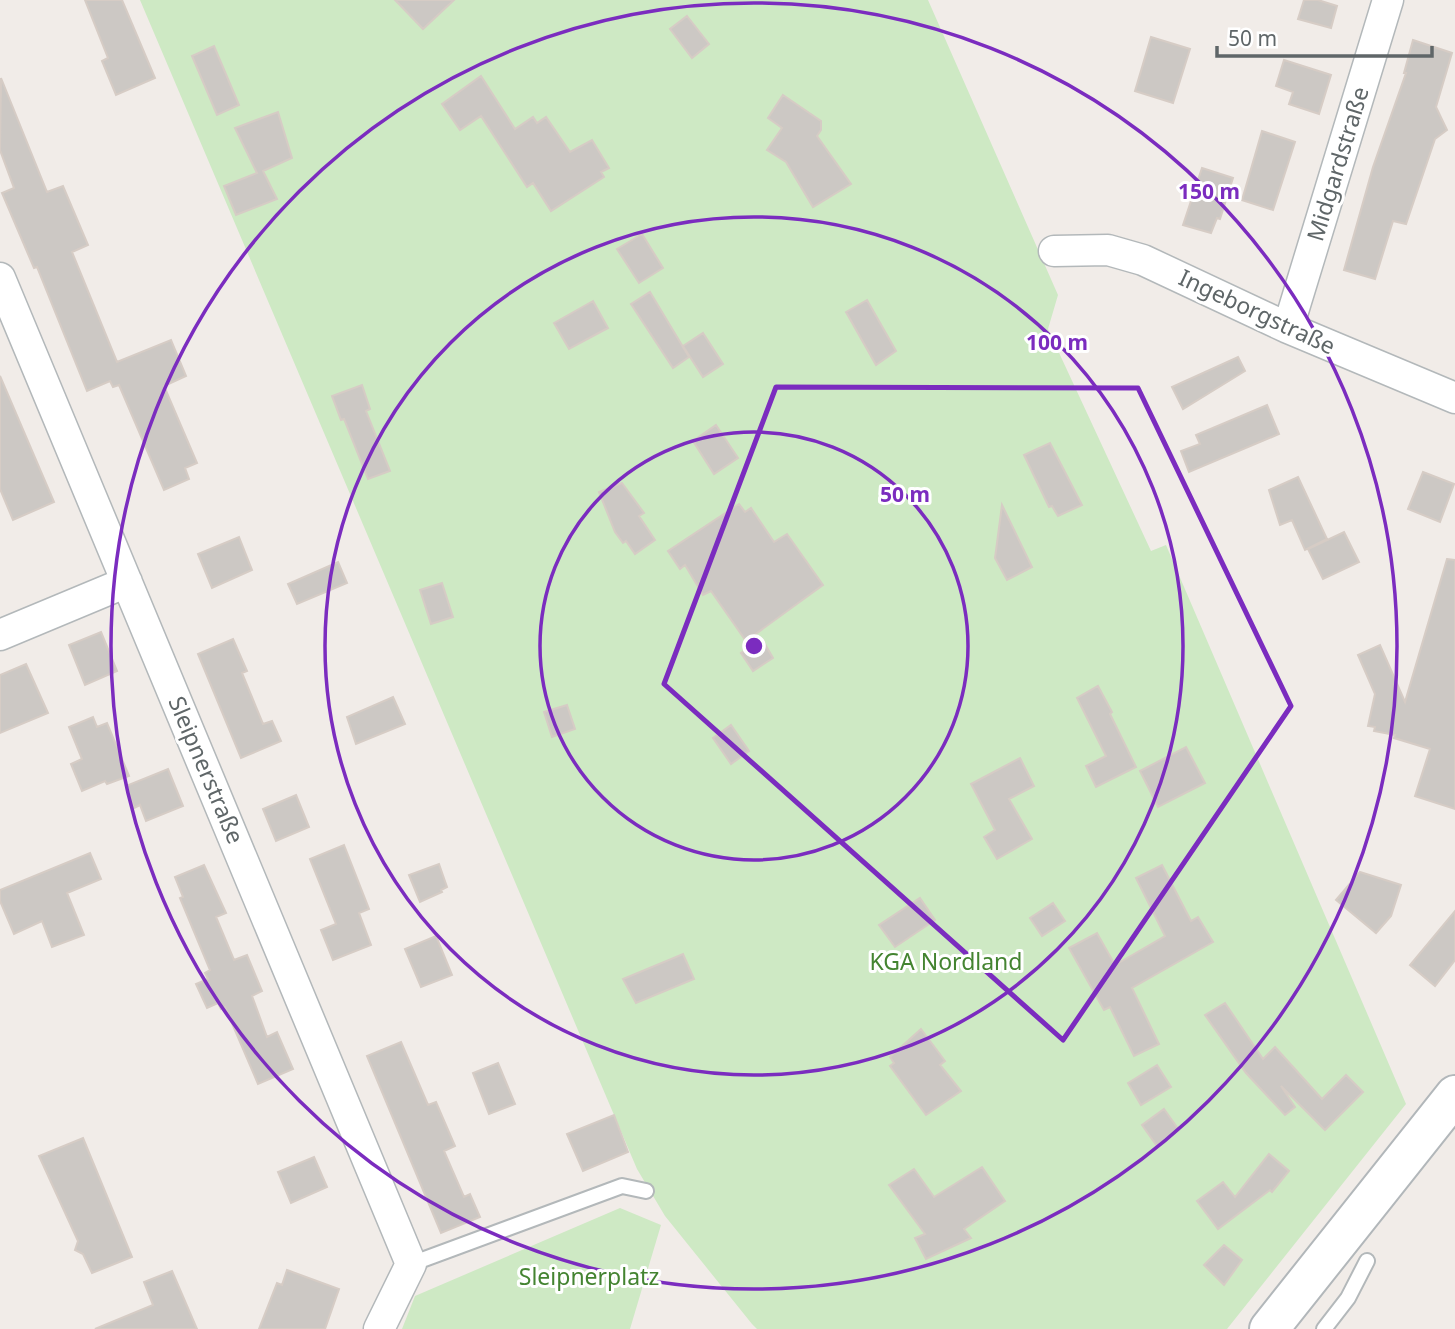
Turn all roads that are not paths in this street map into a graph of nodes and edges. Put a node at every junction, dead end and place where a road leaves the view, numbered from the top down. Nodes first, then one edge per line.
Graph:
1 (1388, 0) edge
2 (1054, 251) dead end
3 (0, 278) edge
4 (1288, 328) junction
5 (1455, 398) edge
6 (127, 582) junction
7 (0, 635) edge
8 (1455, 1095) edge
9 (646, 1191) dead end
10 (1367, 1261) dead end
11 (411, 1264) junction
12 (379, 1329) edge
13 (1269, 1329) edge
14 (1324, 1329) edge

1 - 4 street, Midgardstraße
2 - 4 street, Ingeborgstraße
3 - 6 street, Sleipnerstraße
4 - 5 street, Ingeborgstraße
6 - 7 street
6 - 11 street, Sleipnerstraße
8 - 13 main road
9 - 11 lane
10 - 14 lane
11 - 12 street

